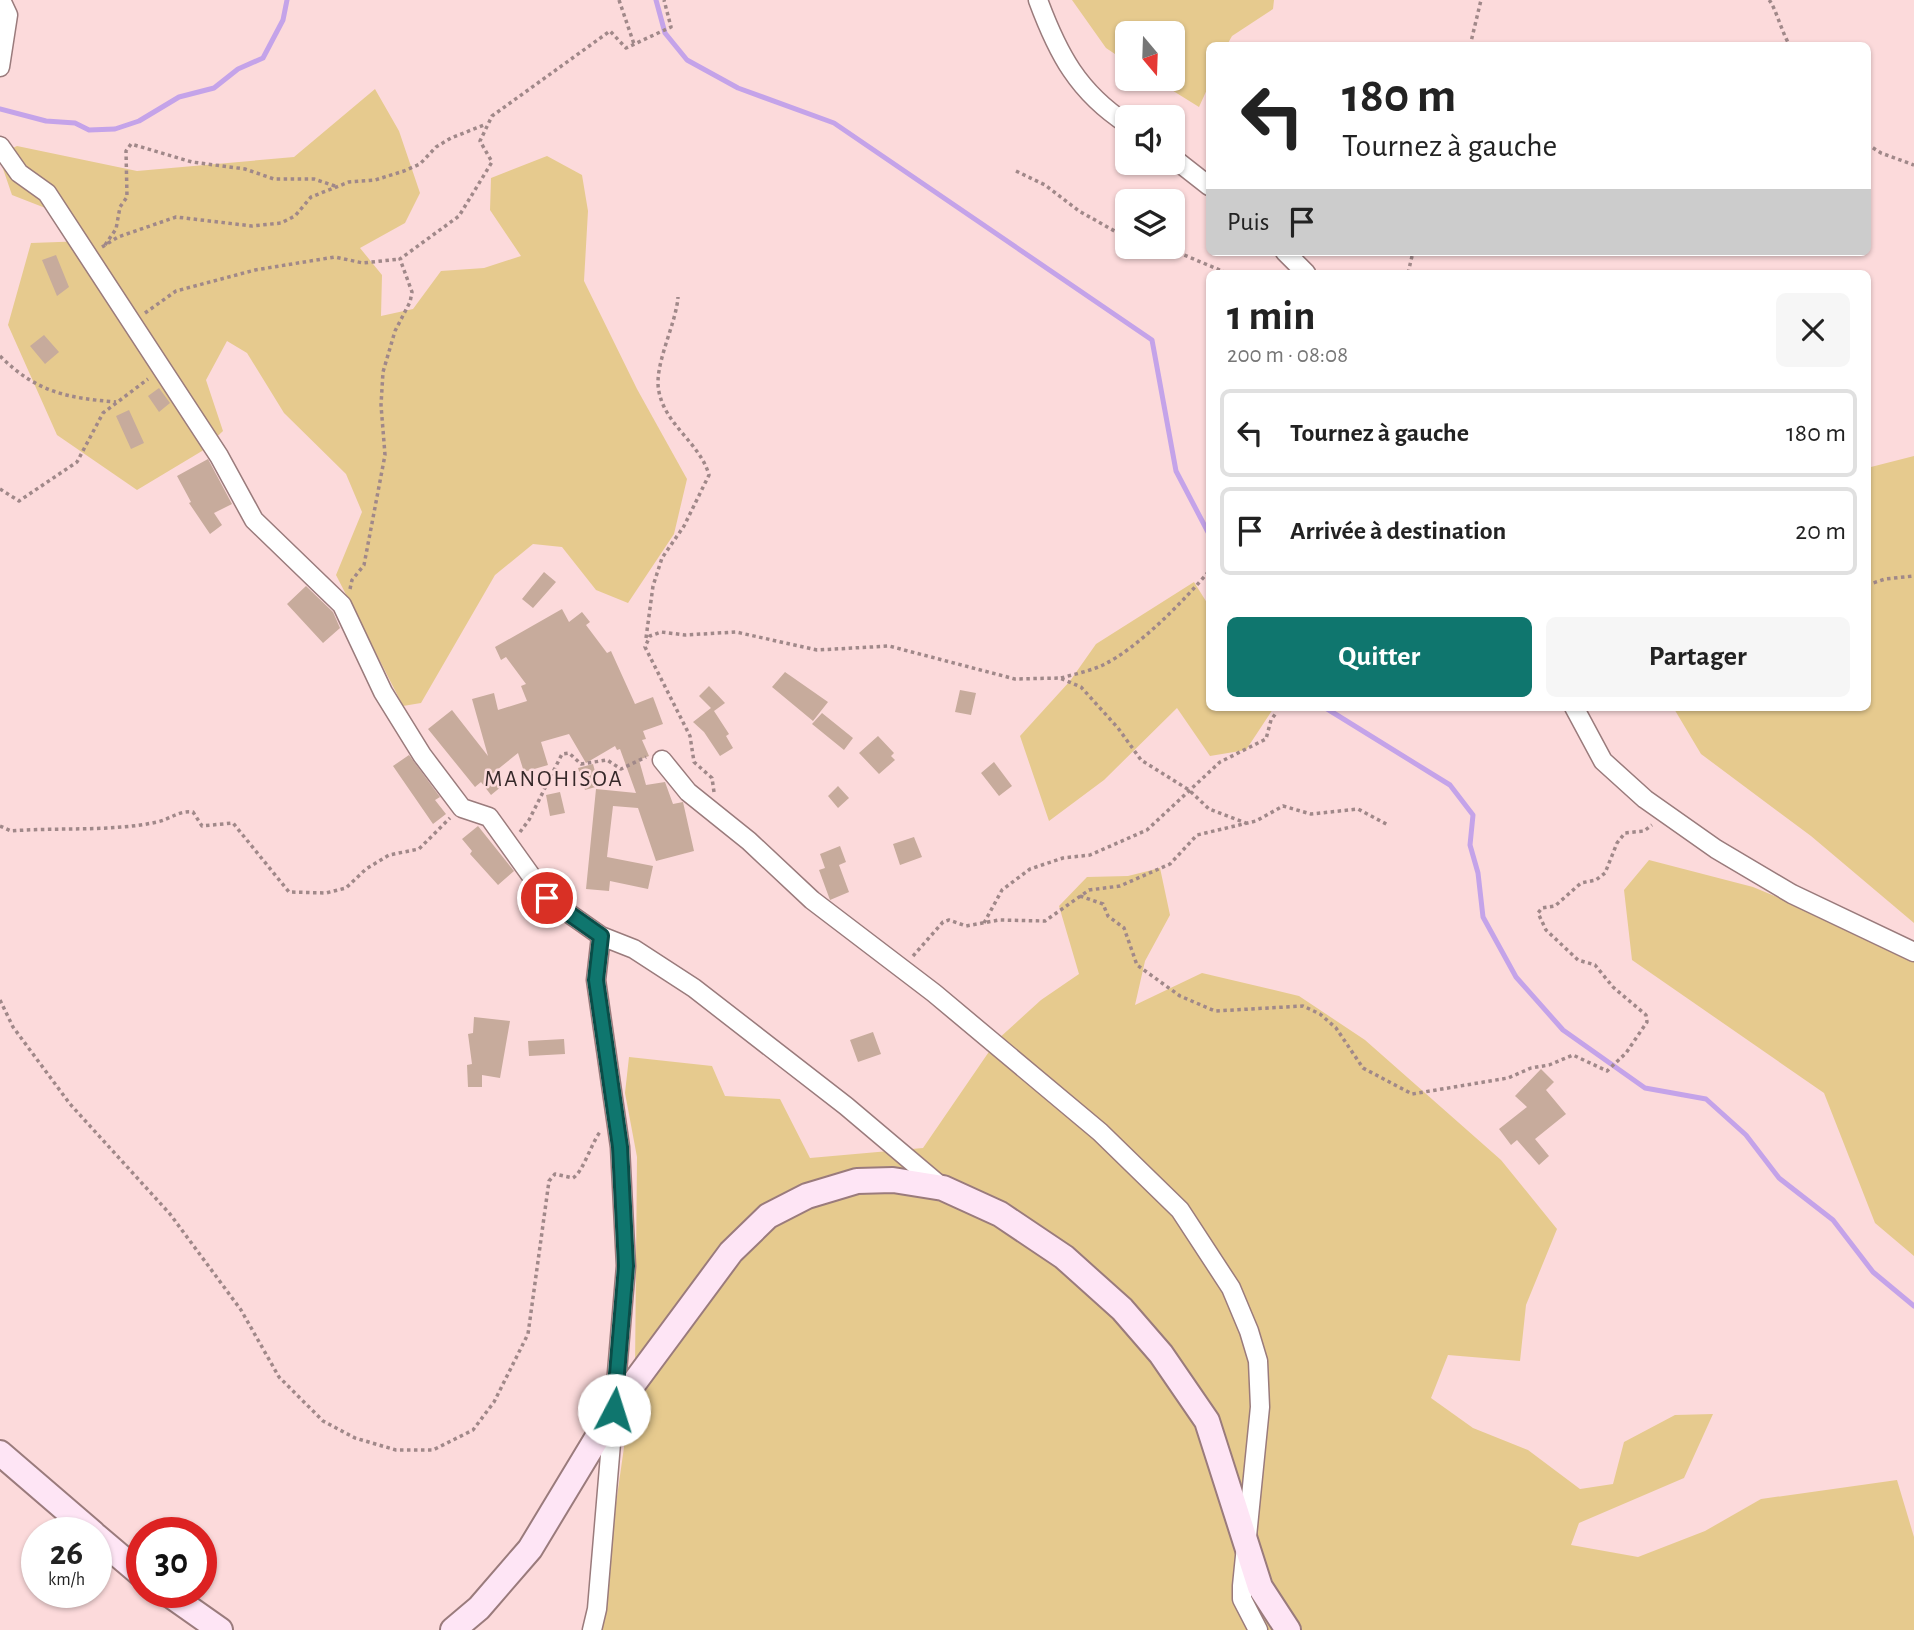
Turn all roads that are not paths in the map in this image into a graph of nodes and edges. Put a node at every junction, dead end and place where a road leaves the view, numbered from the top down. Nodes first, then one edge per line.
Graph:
1 (1, 0) edge
2 (1038, 0) edge
3 (0, 67) edge
4 (1115, 113) edge
5 (0, 146) edge
6 (1185, 167) edge
7 (1206, 184) edge
8 (1289, 256) edge
9 (1303, 270) edge
10 (1576, 711) edge
11 (662, 760) road end
12 (601, 936) junction
13 (1914, 952) edge
14 (943, 1188) junction
15 (614, 1410) junction
16 (0, 1453) edge
17 (73, 1517) edge
18 (1246, 1544) junction
19 (112, 1550) edge
20 (126, 1562) edge
21 (188, 1608) edge
22 (219, 1630) edge
23 (453, 1630) edge
24 (593, 1630) edge
25 (1258, 1630) edge
26 (1288, 1630) edge

1 - 3 street
2 - 4 street
5 - 12 street
6 - 7 street
8 - 9 street
10 - 13 street
11 - 18 street
12 - 14 street
12 - 15 street
14 - 15 street
14 - 18 street
15 - 23 street
15 - 24 street
16 - 17 street
18 - 25 street
18 - 26 street
19 - 20 street
21 - 22 street

